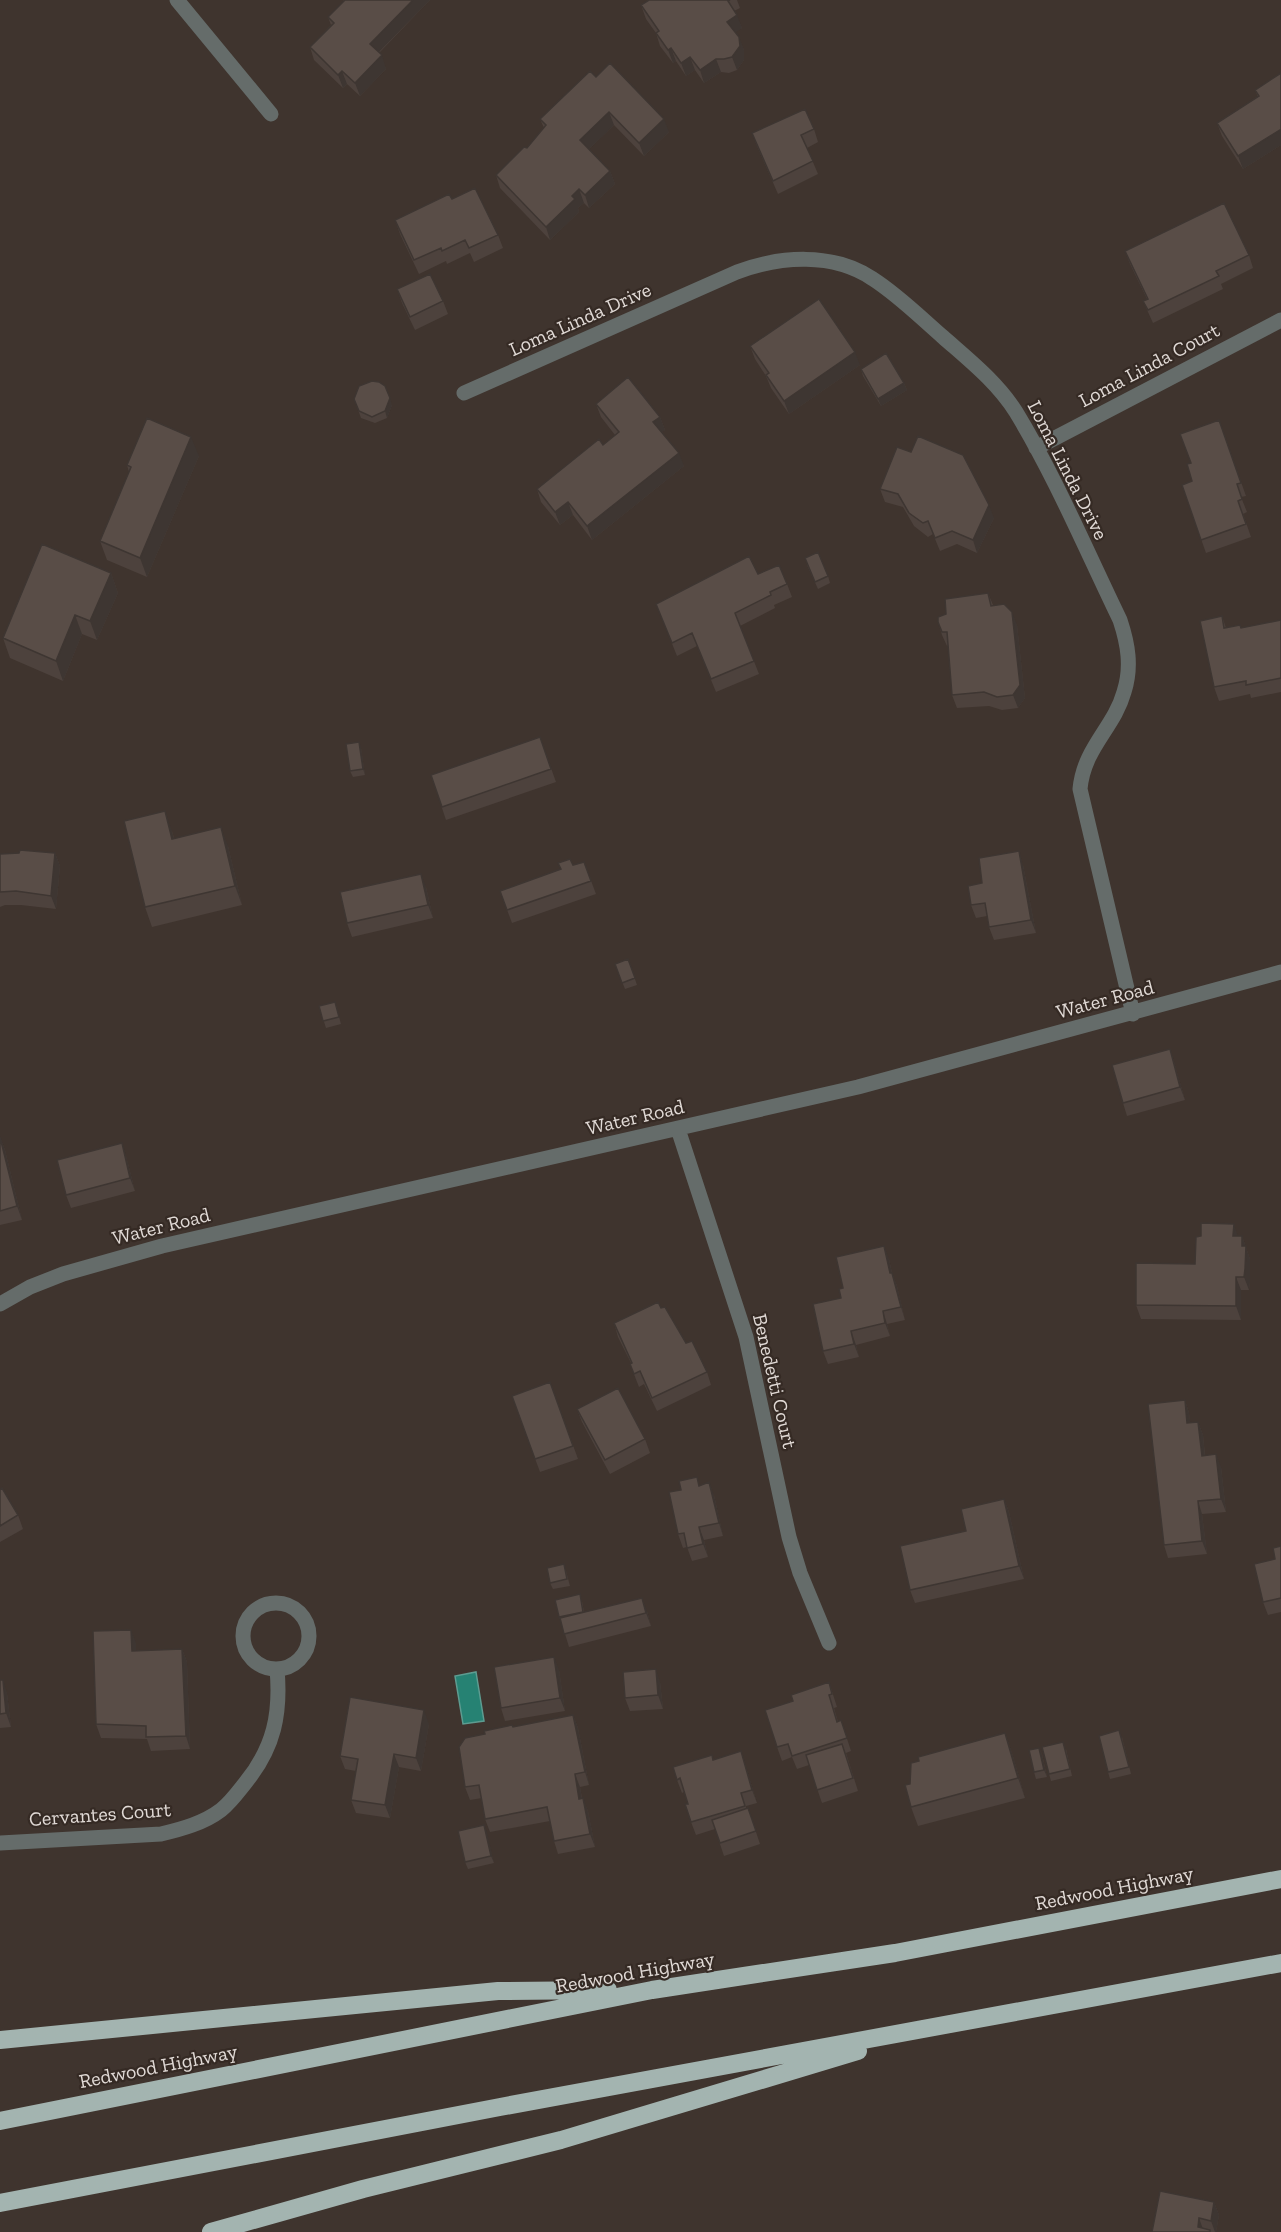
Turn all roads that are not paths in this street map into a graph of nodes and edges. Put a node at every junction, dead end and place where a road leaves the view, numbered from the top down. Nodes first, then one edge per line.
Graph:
1 (177, 0) edge
2 (271, 114) dead end
3 (1281, 320) edge
4 (464, 393) dead end
5 (1036, 448) junction
6 (1281, 972) edge
7 (1133, 1014) junction
8 (678, 1129) junction
9 (0, 1304) edge
10 (829, 1643) dead end
11 (277, 1669) junction
12 (0, 1843) edge
13 (1281, 1879) edge
14 (1281, 1963) edge
15 (652, 1990) junction
16 (946, 2025) junction
17 (0, 2040) edge
18 (0, 2121) edge
19 (0, 2203) edge
20 (211, 2232) edge

1 - 2 street
3 - 5 street, Loma Linda Court
4 - 5 street, Loma Linda Drive
5 - 7 street, Loma Linda Drive
6 - 7 street, Water Road
7 - 8 street, Water Road
8 - 9 street, Water Road
8 - 10 street, Benedetti Court
11 - 11 street
11 - 12 street, Cervantes Court
13 - 15 highway, Redwood Highway
14 - 16 highway
15 - 17 highway
15 - 18 highway, Redwood Highway
16 - 19 highway
16 - 20 highway

